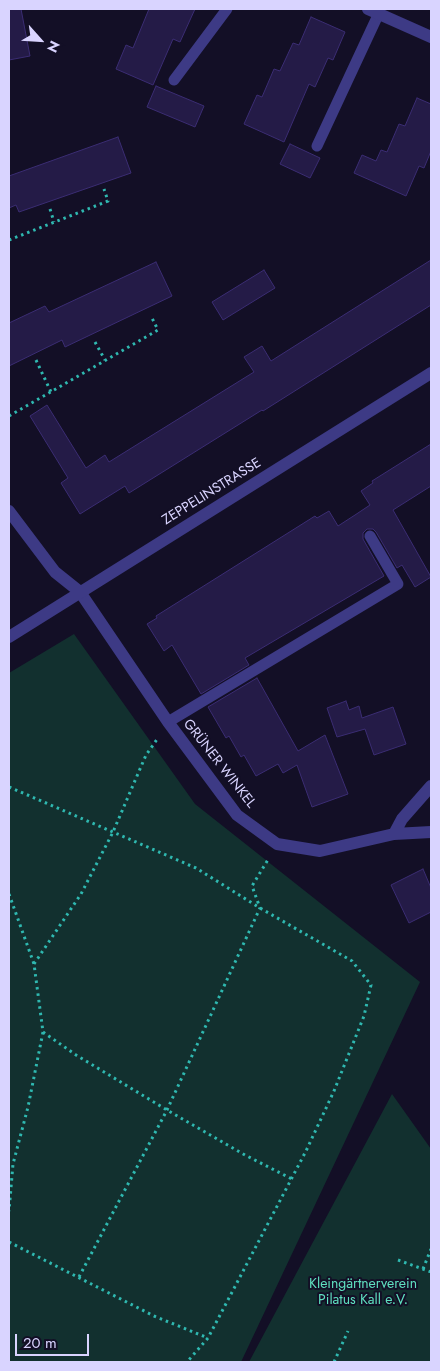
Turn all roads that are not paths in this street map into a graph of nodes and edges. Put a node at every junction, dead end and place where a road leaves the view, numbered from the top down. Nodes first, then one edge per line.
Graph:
1 (227, 9) edge
2 (374, 11) edge
3 (431, 37) edge
4 (174, 80) dead end
5 (317, 146) dead end
6 (431, 373) edge
7 (9, 511) edge
8 (370, 536) dead end
9 (80, 592) junction
10 (9, 637) edge
11 (168, 722) junction
12 (431, 786) edge
13 (431, 832) edge
14 (394, 834) junction

1 - 4 lane
2 - 3 street
2 - 5 lane
6 - 9 street, ZEPPELINSTRASSE
7 - 9 street, GRÜNER WINKEL
8 - 11 lane
9 - 10 street, ZEPPELINSTRASSE
9 - 11 street, GRÜNER WINKEL
11 - 14 street, GRÜNER WINKEL
12 - 14 street
13 - 14 street, GRÜNER WINKEL

